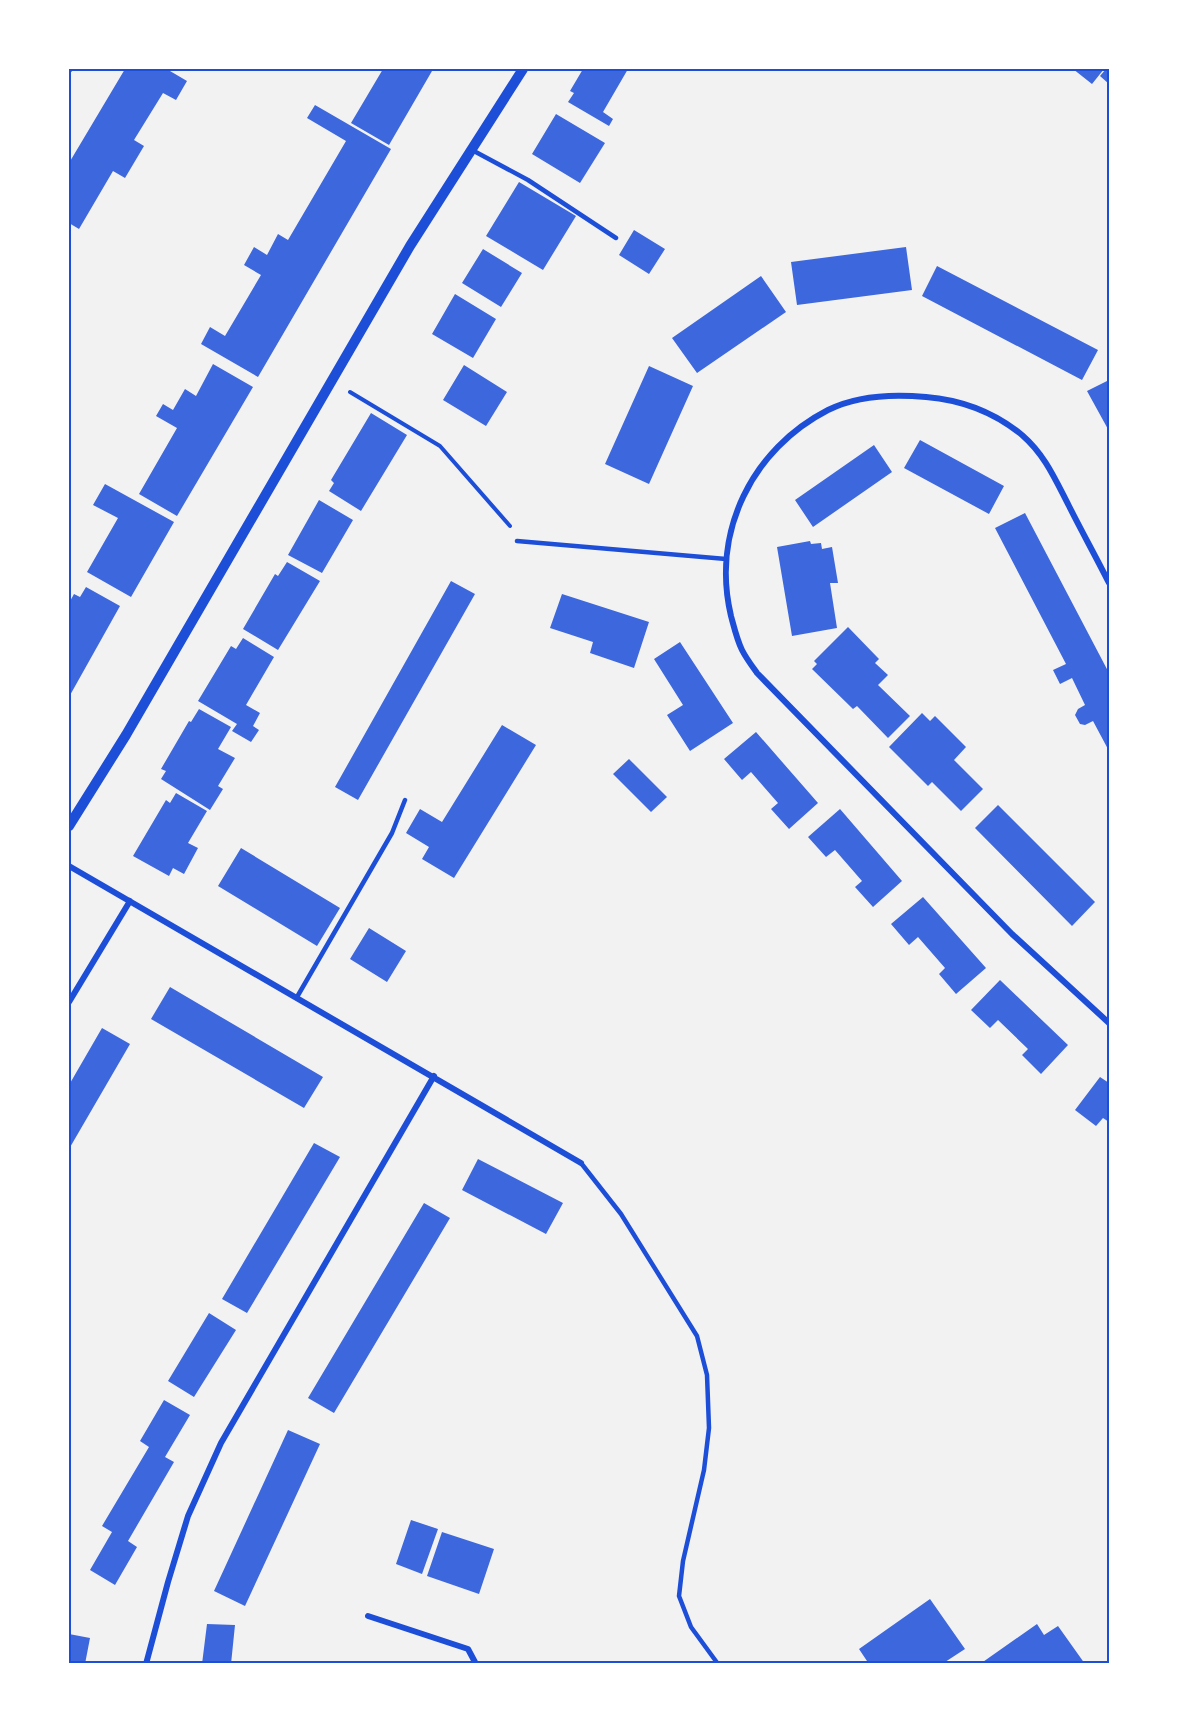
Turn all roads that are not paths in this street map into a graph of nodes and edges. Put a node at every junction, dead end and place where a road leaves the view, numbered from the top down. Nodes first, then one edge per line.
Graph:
1 (523, 69) edge
2 (471, 150) junction
3 (616, 238) dead end
4 (517, 542) dead end
5 (726, 560) junction
6 (1109, 583) edge
7 (405, 800) dead end
8 (69, 826) edge
9 (69, 866) edge
10 (130, 901) junction
11 (297, 998) junction
12 (69, 1002) edge
13 (1109, 1023) edge
14 (434, 1076) junction
15 (581, 1163) joint
16 (368, 1616) dead end
17 (146, 1664) edge
18 (476, 1664) edge
19 (718, 1664) edge

1 - 2 street
2 - 3 lane
2 - 8 street
4 - 5 lane
5 - 6 street
5 - 13 street
7 - 11 lane
9 - 10 street
10 - 11 street
10 - 12 street
11 - 14 street
14 - 15 street
14 - 17 street
15 - 19 lane
16 - 18 street

